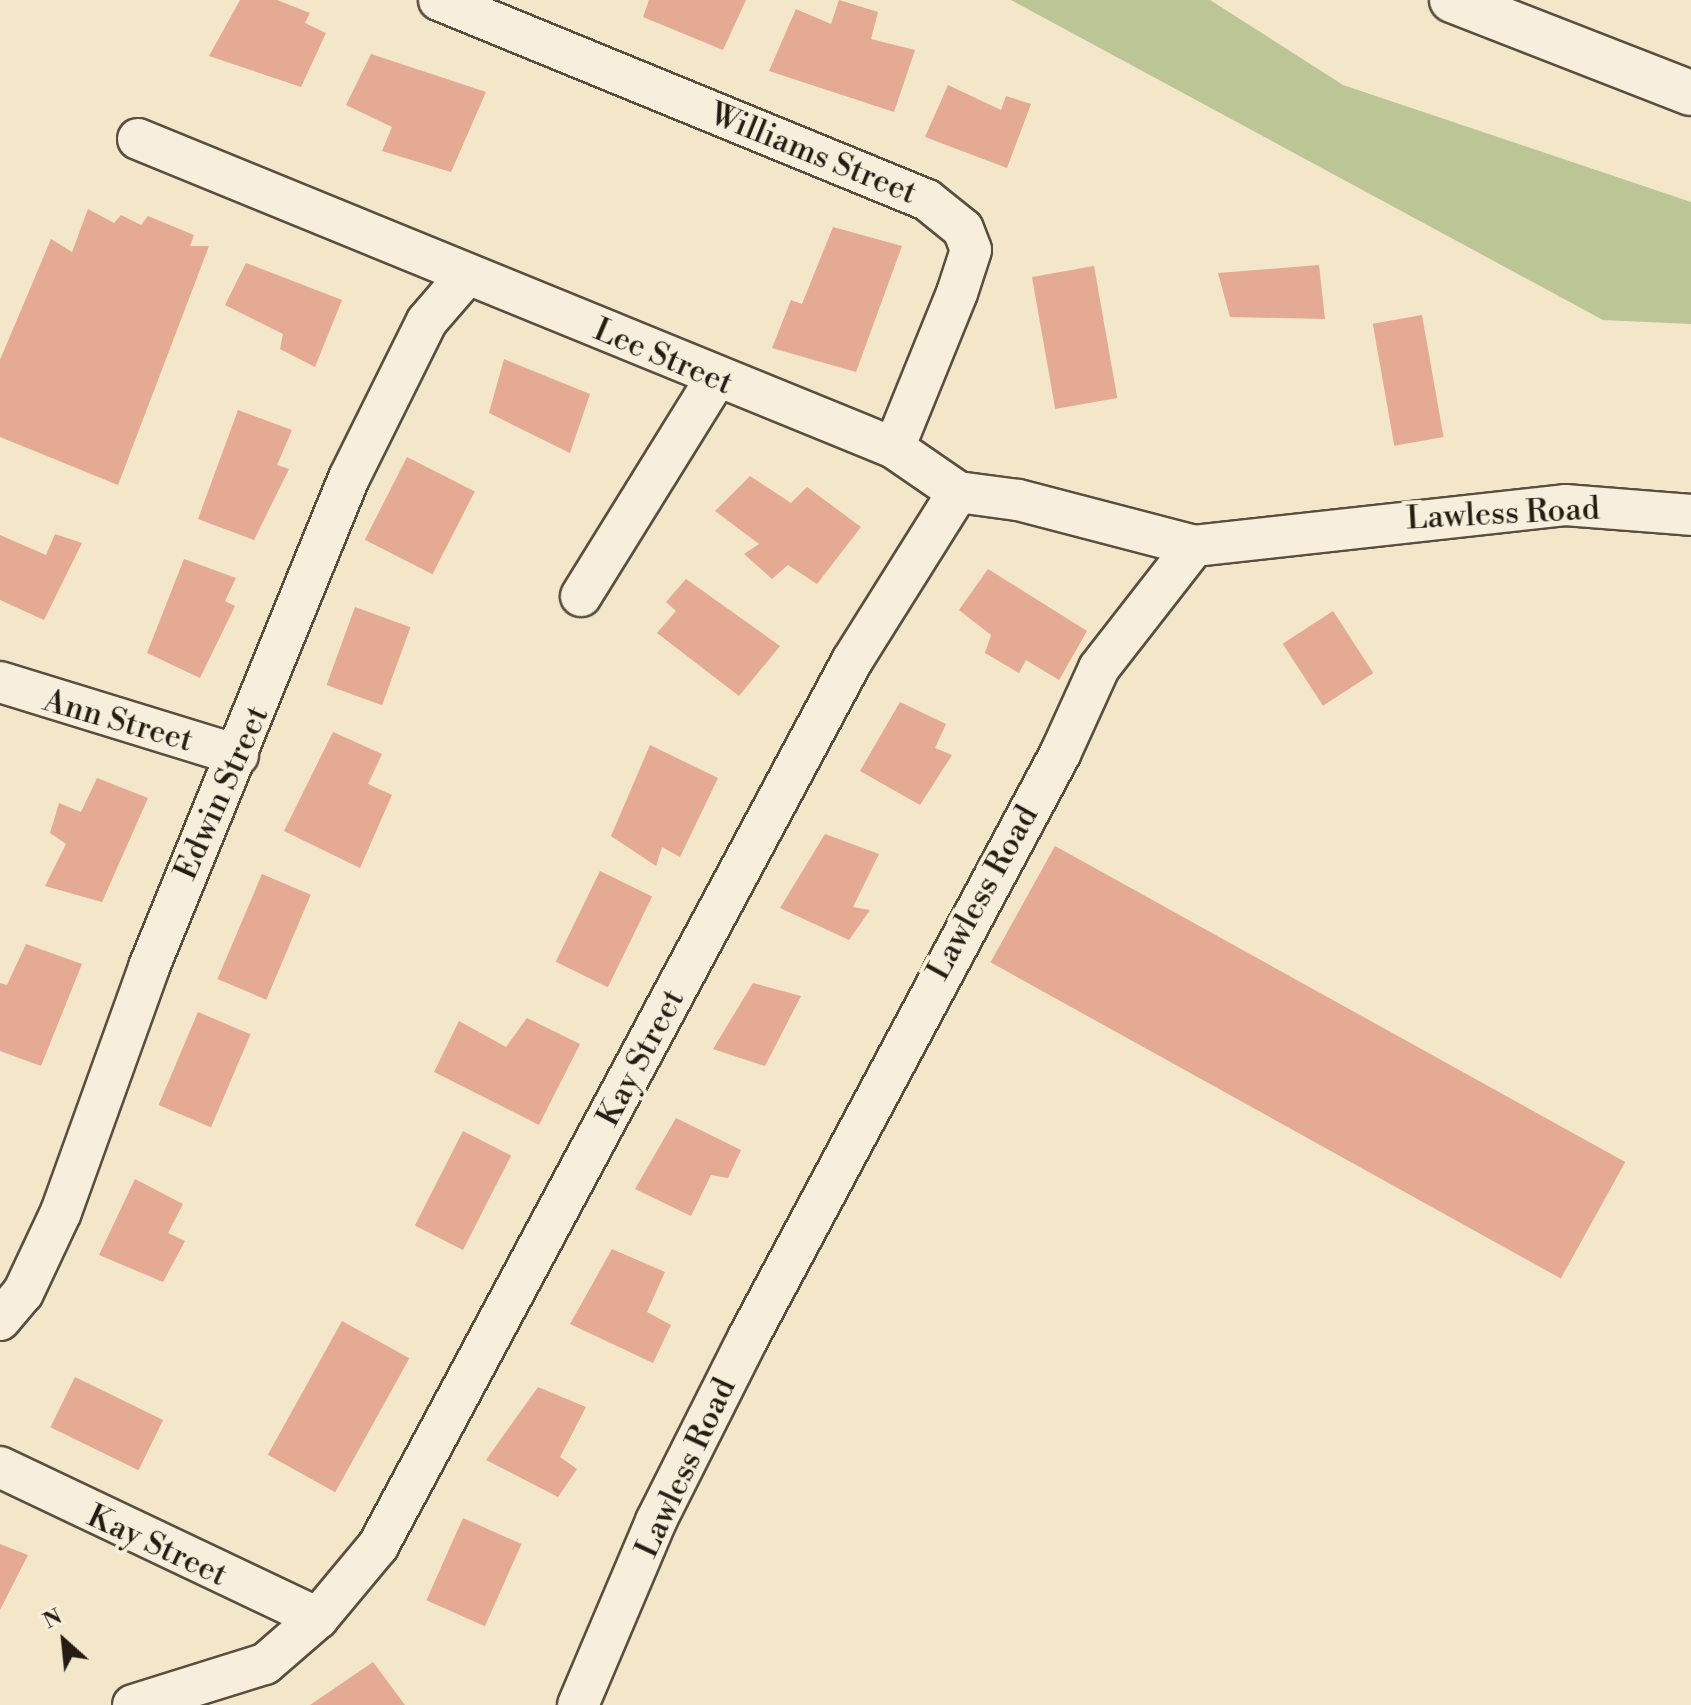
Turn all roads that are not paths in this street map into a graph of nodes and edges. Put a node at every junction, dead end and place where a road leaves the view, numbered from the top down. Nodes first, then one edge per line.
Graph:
1 (439, 0) edge
2 (1452, 0) edge
3 (1691, 93) edge
4 (138, 139) dead end
5 (465, 277) junction
6 (715, 380) junction
7 (894, 448) junction
8 (958, 492) junction
9 (1691, 515) edge
10 (1194, 546) junction
11 (581, 596) dead end
12 (0, 682) edge
13 (238, 755) junction
14 (0, 1320) edge
15 (0, 1467) edge
16 (318, 1618) junction
17 (133, 1705) edge
18 (578, 1705) edge

1 - 7 street, Williams Street
2 - 3 street
4 - 5 street, Lee Street
5 - 6 street, Lee Street
5 - 13 street, Edwin Street
6 - 7 street, Lee Street
6 - 11 street
7 - 8 street, Lee Street
8 - 10 street, Lee Street
8 - 16 street, Kay Street
9 - 10 street, Lawless Road
10 - 18 street, Lawless Road
12 - 13 street, Ann Street
13 - 14 street, Edwin Street
15 - 16 street, Kay Street
16 - 17 street, Kay Street

